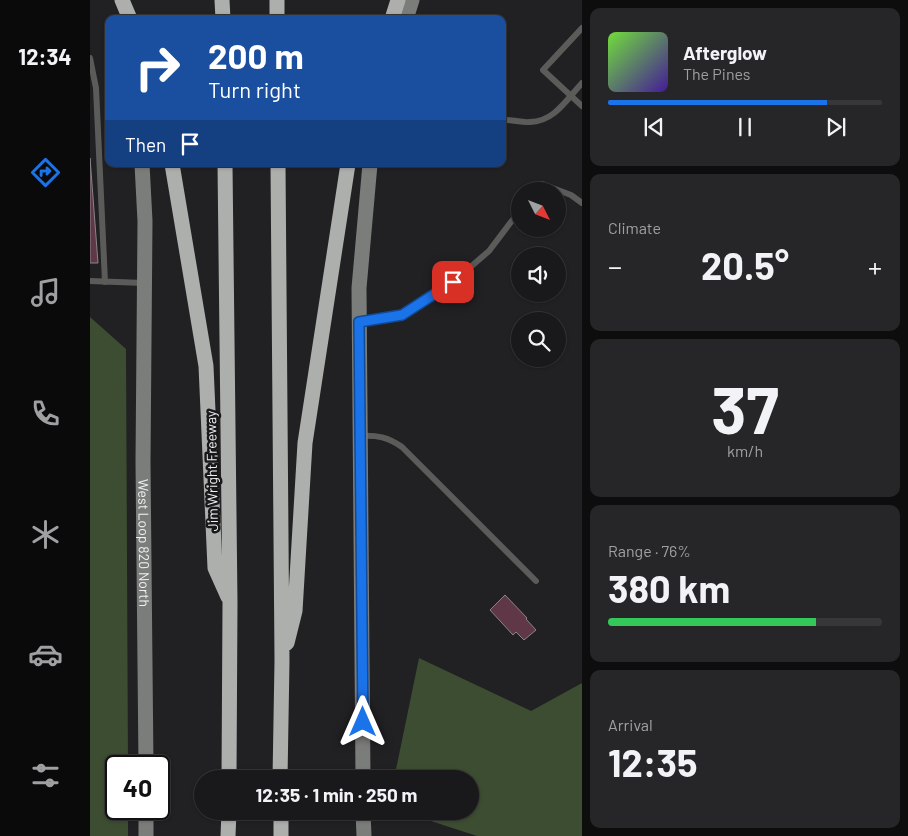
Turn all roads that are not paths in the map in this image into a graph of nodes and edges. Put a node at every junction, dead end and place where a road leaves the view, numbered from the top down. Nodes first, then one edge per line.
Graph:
1 (122, 0) edge
2 (222, 0) edge
3 (277, 0) edge
4 (398, 0) edge
5 (412, 0) edge
6 (124, 15) edge
7 (128, 15) edge
8 (222, 15) edge
9 (277, 15) edge
10 (393, 15) edge
11 (407, 15) edge
12 (582, 28) edge
13 (90, 58) edge
14 (582, 83) edge
15 (571, 95) junction
16 (582, 106) edge
17 (506, 120) edge
18 (142, 167) edge
19 (173, 167) edge
20 (224, 167) edge
21 (278, 167) edge
22 (348, 167) edge
23 (370, 167) edge
24 (566, 193) edge
25 (582, 203) edge
26 (511, 222) edge
27 (90, 281) edge
28 (105, 282) junction
29 (144, 283) junction
30 (359, 322) junction
31 (360, 436) junction
32 (536, 581) dead end
33 (230, 603) junction
34 (282, 661) junction
35 (146, 755) edge
36 (229, 770) edge
37 (280, 770) edge
38 (363, 770) edge
39 (146, 820) edge
40 (229, 820) edge
41 (281, 820) edge
42 (363, 820) edge
43 (146, 836) edge
44 (228, 836) edge
45 (281, 836) edge
46 (364, 836) edge

1 - 6 street
1 - 7 highway
2 - 8 highway
3 - 9 highway
4 - 10 highway
5 - 11 street
12 - 15 lane
13 - 28 lane
14 - 15 lane
15 - 16 lane
15 - 17 lane
18 - 29 street, West Loop 820 North
19 - 33 highway
20 - 33 highway, Jim Wright Freeway
21 - 34 highway
22 - 34 highway
23 - 30 street
24 - 25 lane
26 - 30 lane
27 - 28 lane
28 - 29 lane
29 - 35 street, West Loop 820 North
30 - 31 street
31 - 32 lane
31 - 38 street
33 - 36 highway, Jim Wright Freeway
34 - 37 highway
39 - 43 street
40 - 44 highway
41 - 45 highway
42 - 46 street

